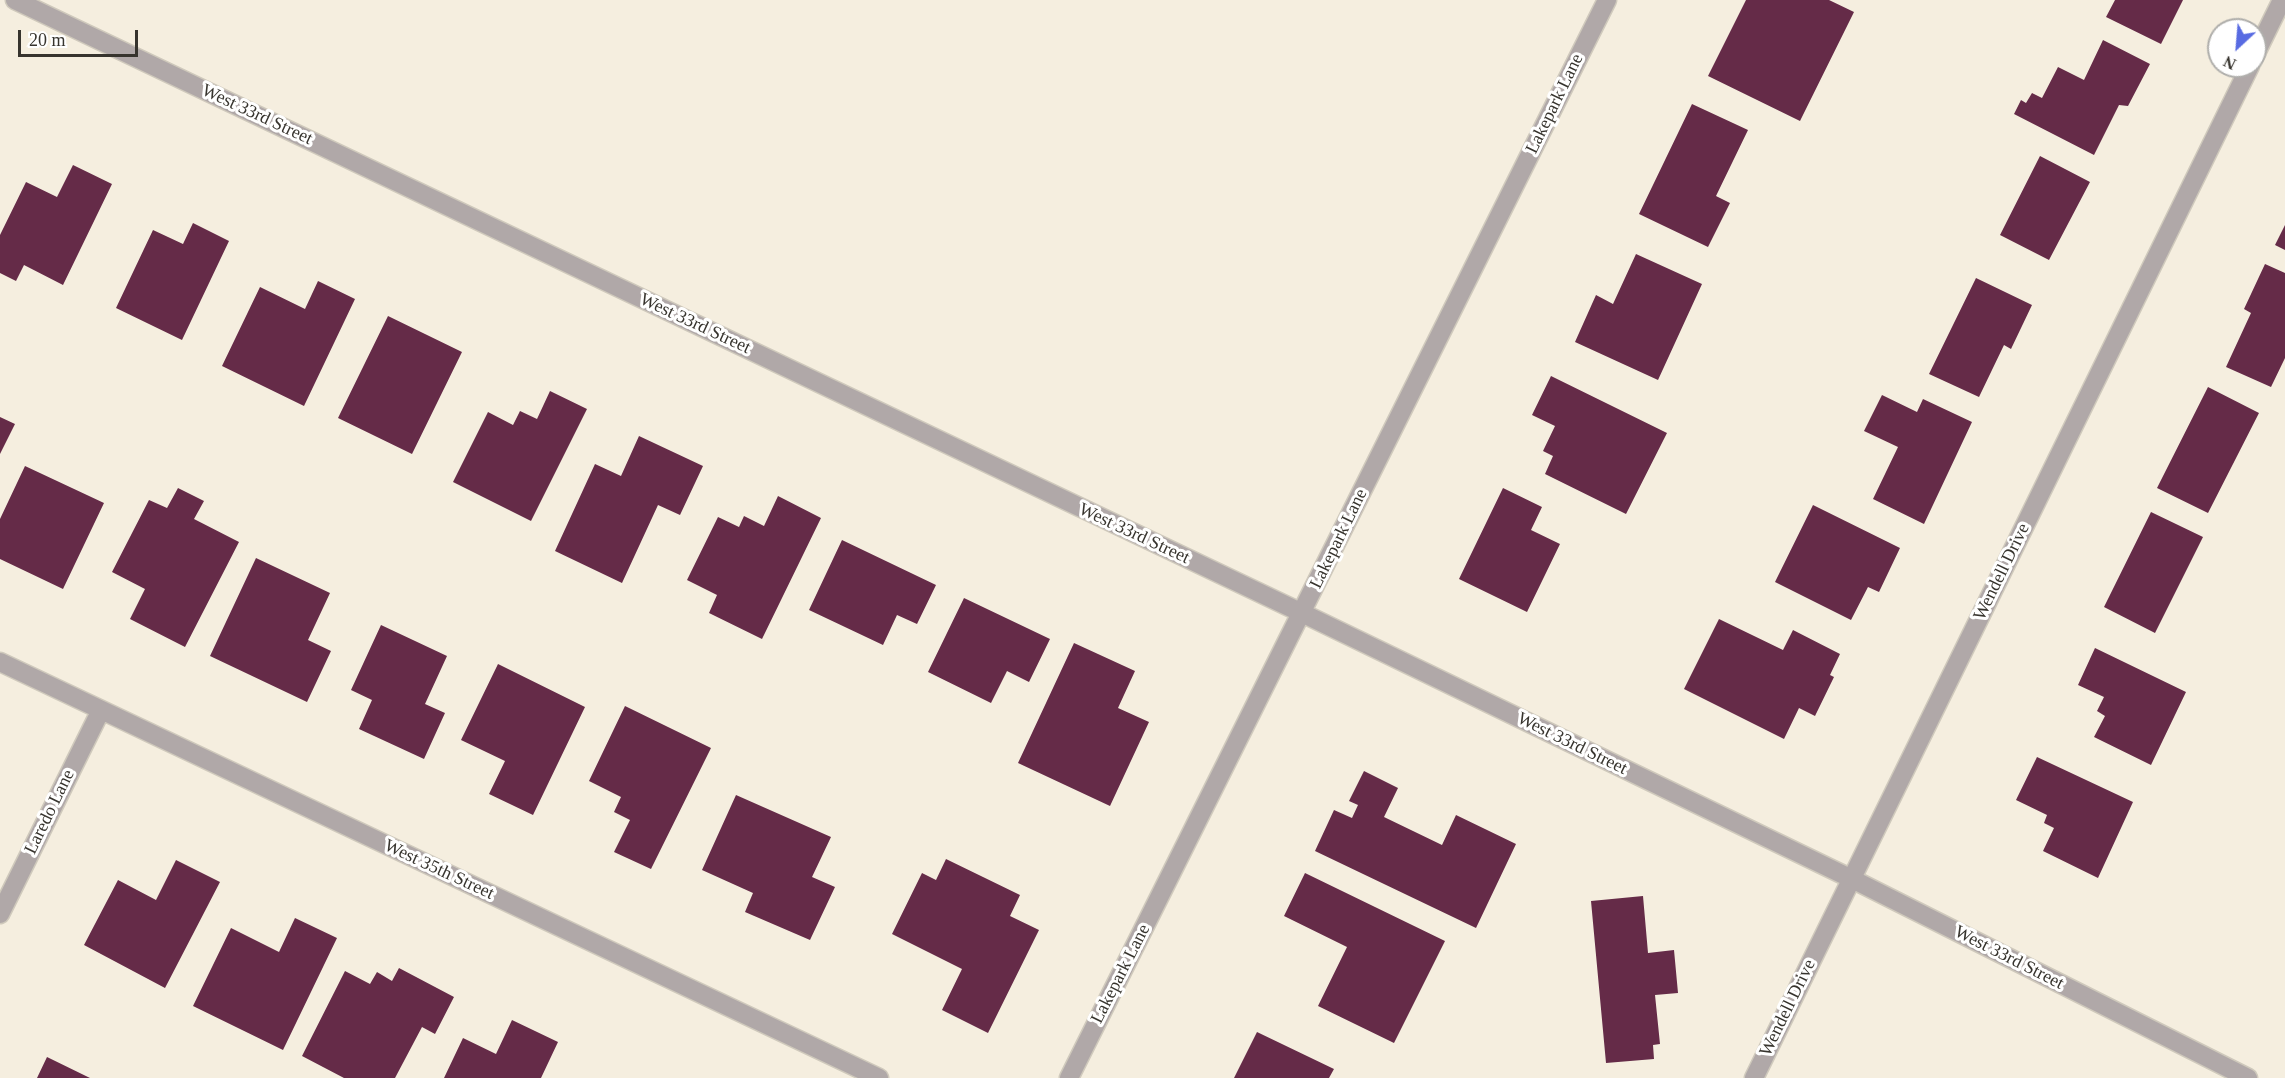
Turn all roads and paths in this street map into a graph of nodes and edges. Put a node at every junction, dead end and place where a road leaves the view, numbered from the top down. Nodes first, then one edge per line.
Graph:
1 (15, 0) edge
2 (2282, 0) edge
3 (1601, 2) edge
4 (2267, 31) edge
5 (2244, 78) edge
6 (1302, 614) junction
7 (0, 662) edge
8 (101, 710) junction
9 (1852, 879) junction
10 (0, 914) edge
11 (879, 1078) edge
12 (1069, 1078) edge
13 (1754, 1078) edge
14 (2248, 1078) edge

1 - 6 street, West 33rd Street
2 - 4 street
3 - 6 street, Lakepark Lane
5 - 9 street, Wendell Drive
6 - 9 street, West 33rd Street
6 - 12 street, Lakepark Lane
7 - 8 street, West 35th Street
8 - 10 street, Laredo Lane
8 - 11 street, West 35th Street
9 - 13 street, Wendell Drive
9 - 14 street, West 33rd Street

